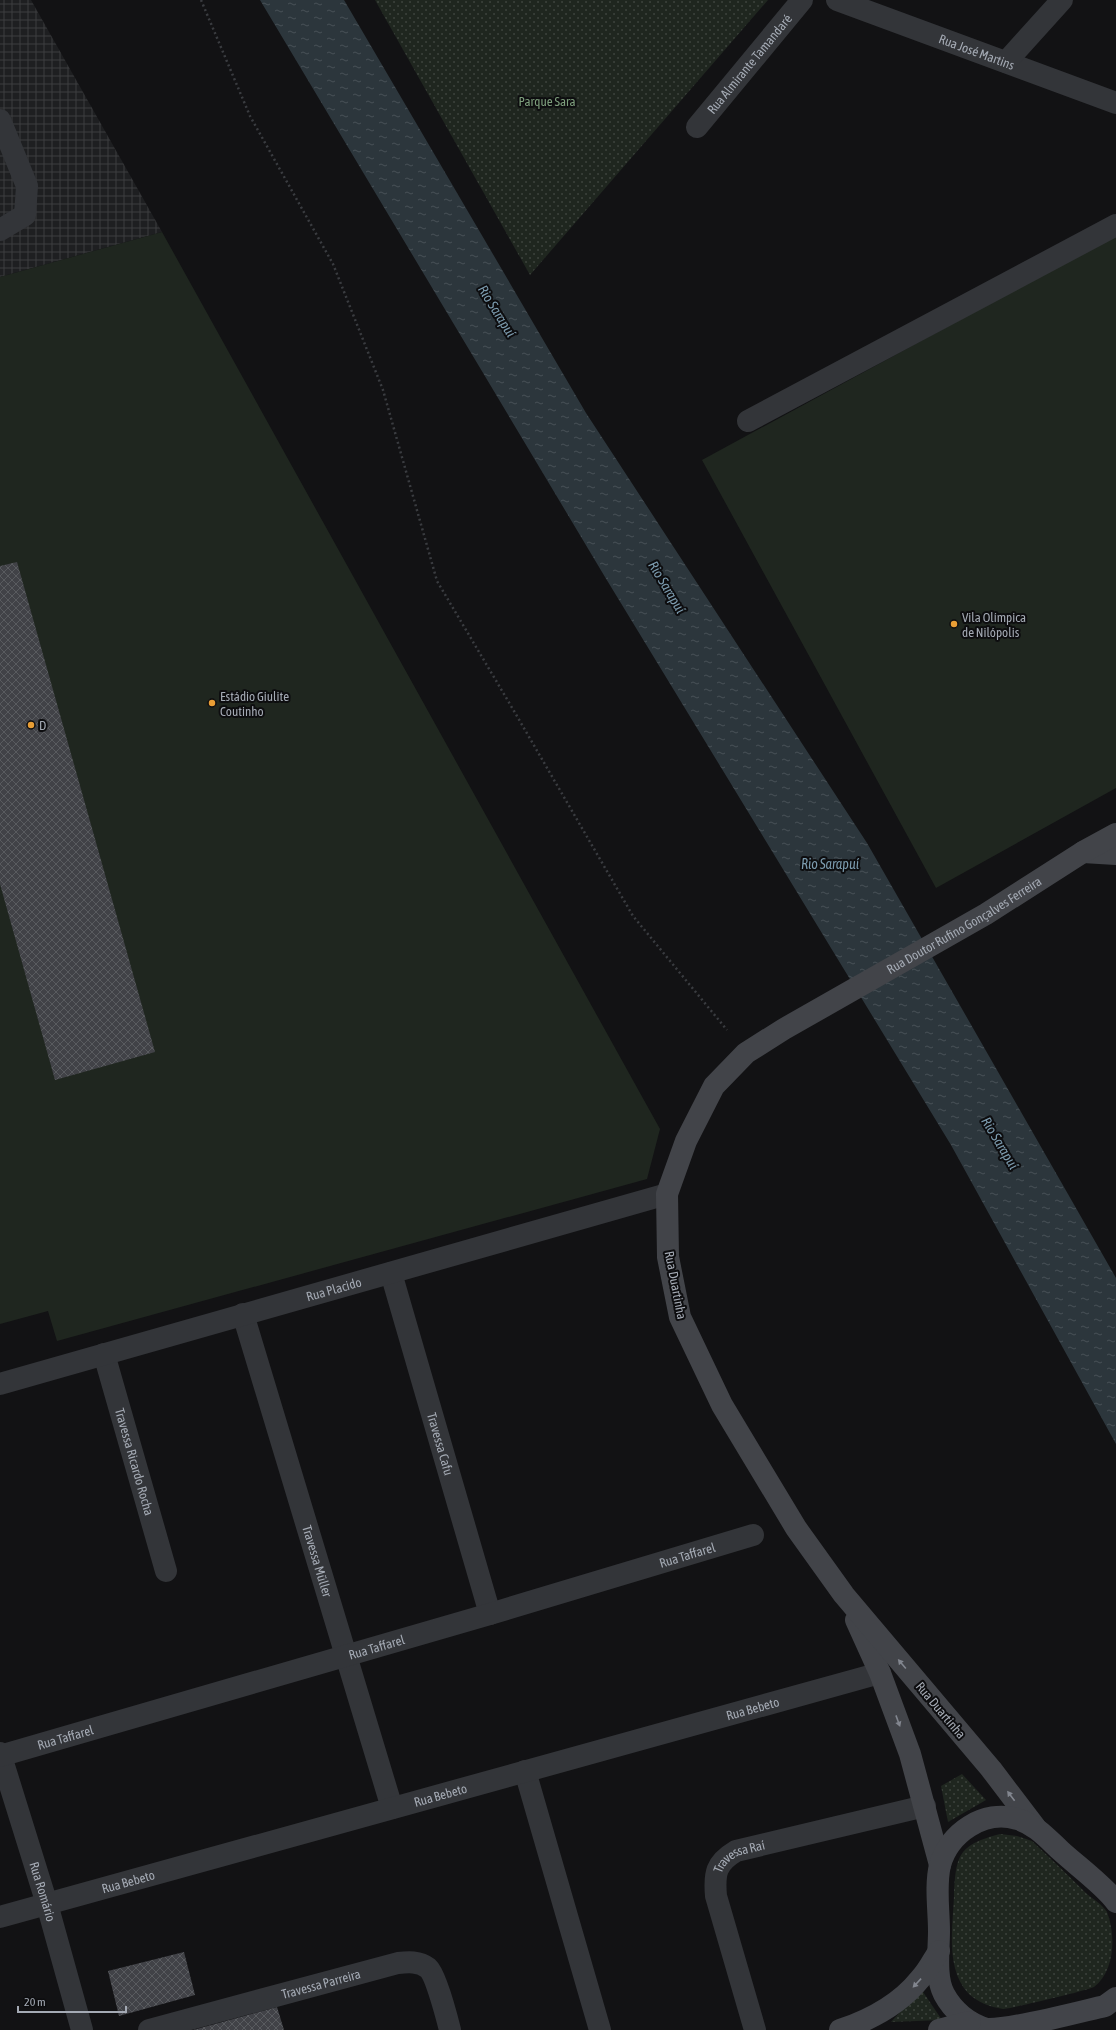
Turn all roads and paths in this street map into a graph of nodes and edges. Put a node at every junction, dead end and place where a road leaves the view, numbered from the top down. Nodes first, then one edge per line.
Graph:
1 (201, 0) edge
2 (802, 0) edge
3 (837, 0) edge
4 (1062, 0) edge
5 (1006, 62) junction
6 (1116, 103) edge
7 (0, 120) edge
8 (697, 127) dead end
9 (1116, 225) edge
10 (0, 230) edge
11 (748, 421) dead end
12 (1116, 834) edge
13 (1083, 852) junction
14 (1116, 854) edge
15 (811, 1014) joint
16 (746, 1053) junction
17 (667, 1194) junction
18 (391, 1273) junction
19 (243, 1314) junction
20 (104, 1354) junction
21 (0, 1384) edge
22 (753, 1535) dead end
23 (166, 1571) dead end
24 (844, 1595) junction
25 (490, 1614) junction
26 (346, 1655) junction
27 (880, 1673) junction
28 (0, 1755) edge
29 (525, 1771) junction
30 (926, 1806) junction
31 (392, 1808) junction
32 (1035, 1827) junction
33 (940, 1865) junction
34 (1115, 1900) edge
35 (47, 1904) junction
36 (0, 1917) edge
37 (939, 1951) junction
38 (1112, 2003) edge
39 (970, 2022) junction
40 (82, 2030) edge
41 (149, 2030) edge
42 (450, 2030) edge
43 (600, 2030) edge
44 (755, 2030) edge
45 (840, 2030) edge
46 (939, 2030) edge

1 - 16 path
2 - 8 street, Rua Almirante Tamandaré
3 - 5 street, Rua José Martins
4 - 5 street
5 - 6 street, Rua José Martins
7 - 10 street
9 - 11 street
12 - 13 main road, Rua Doutor Rufino Gonçalves Ferreira
13 - 14 main road
13 - 15 main road, Rua Doutor Rufino Gonçalves Ferreira
15 - 16 main road, Rua Duartinha
16 - 17 main road, Rua Duartinha
17 - 18 street, Rua Placido
17 - 24 main road, Rua Duartinha
18 - 19 street, Rua Placido
18 - 25 street, Travessa Cafu
19 - 20 street, Rua Placido
19 - 26 street, Travessa Müller
20 - 21 street, Rua Placido
20 - 23 street, Travessa Ricardo Rocha
22 - 25 street, Rua Taffarel
24 - 27 main road, Rua Duartinha
32 -> 24 main road, Rua Duartinha
25 - 26 street, Rua Taffarel
26 - 28 street, Rua Taffarel
26 - 31 street, Travessa Müller
27 - 29 street, Rua Bebeto
27 -> 30 main road, Rua Duartinha
28 - 35 street, Rua Romário
29 - 31 street, Rua Bebeto
29 - 43 street
30 - 33 main road, Rua Duartinha
30 - 44 street, Travessa Raí
31 - 35 street, Rua Bebeto
32 - 33 main road
32 - 34 main road
33 - 37 main road
35 - 36 street, Rua Bebeto
35 - 40 street, Rua Romário
37 - 39 main road
37 -> 45 main road
38 - 39 main road
39 - 46 main road
41 - 42 street, Travessa Parreira

